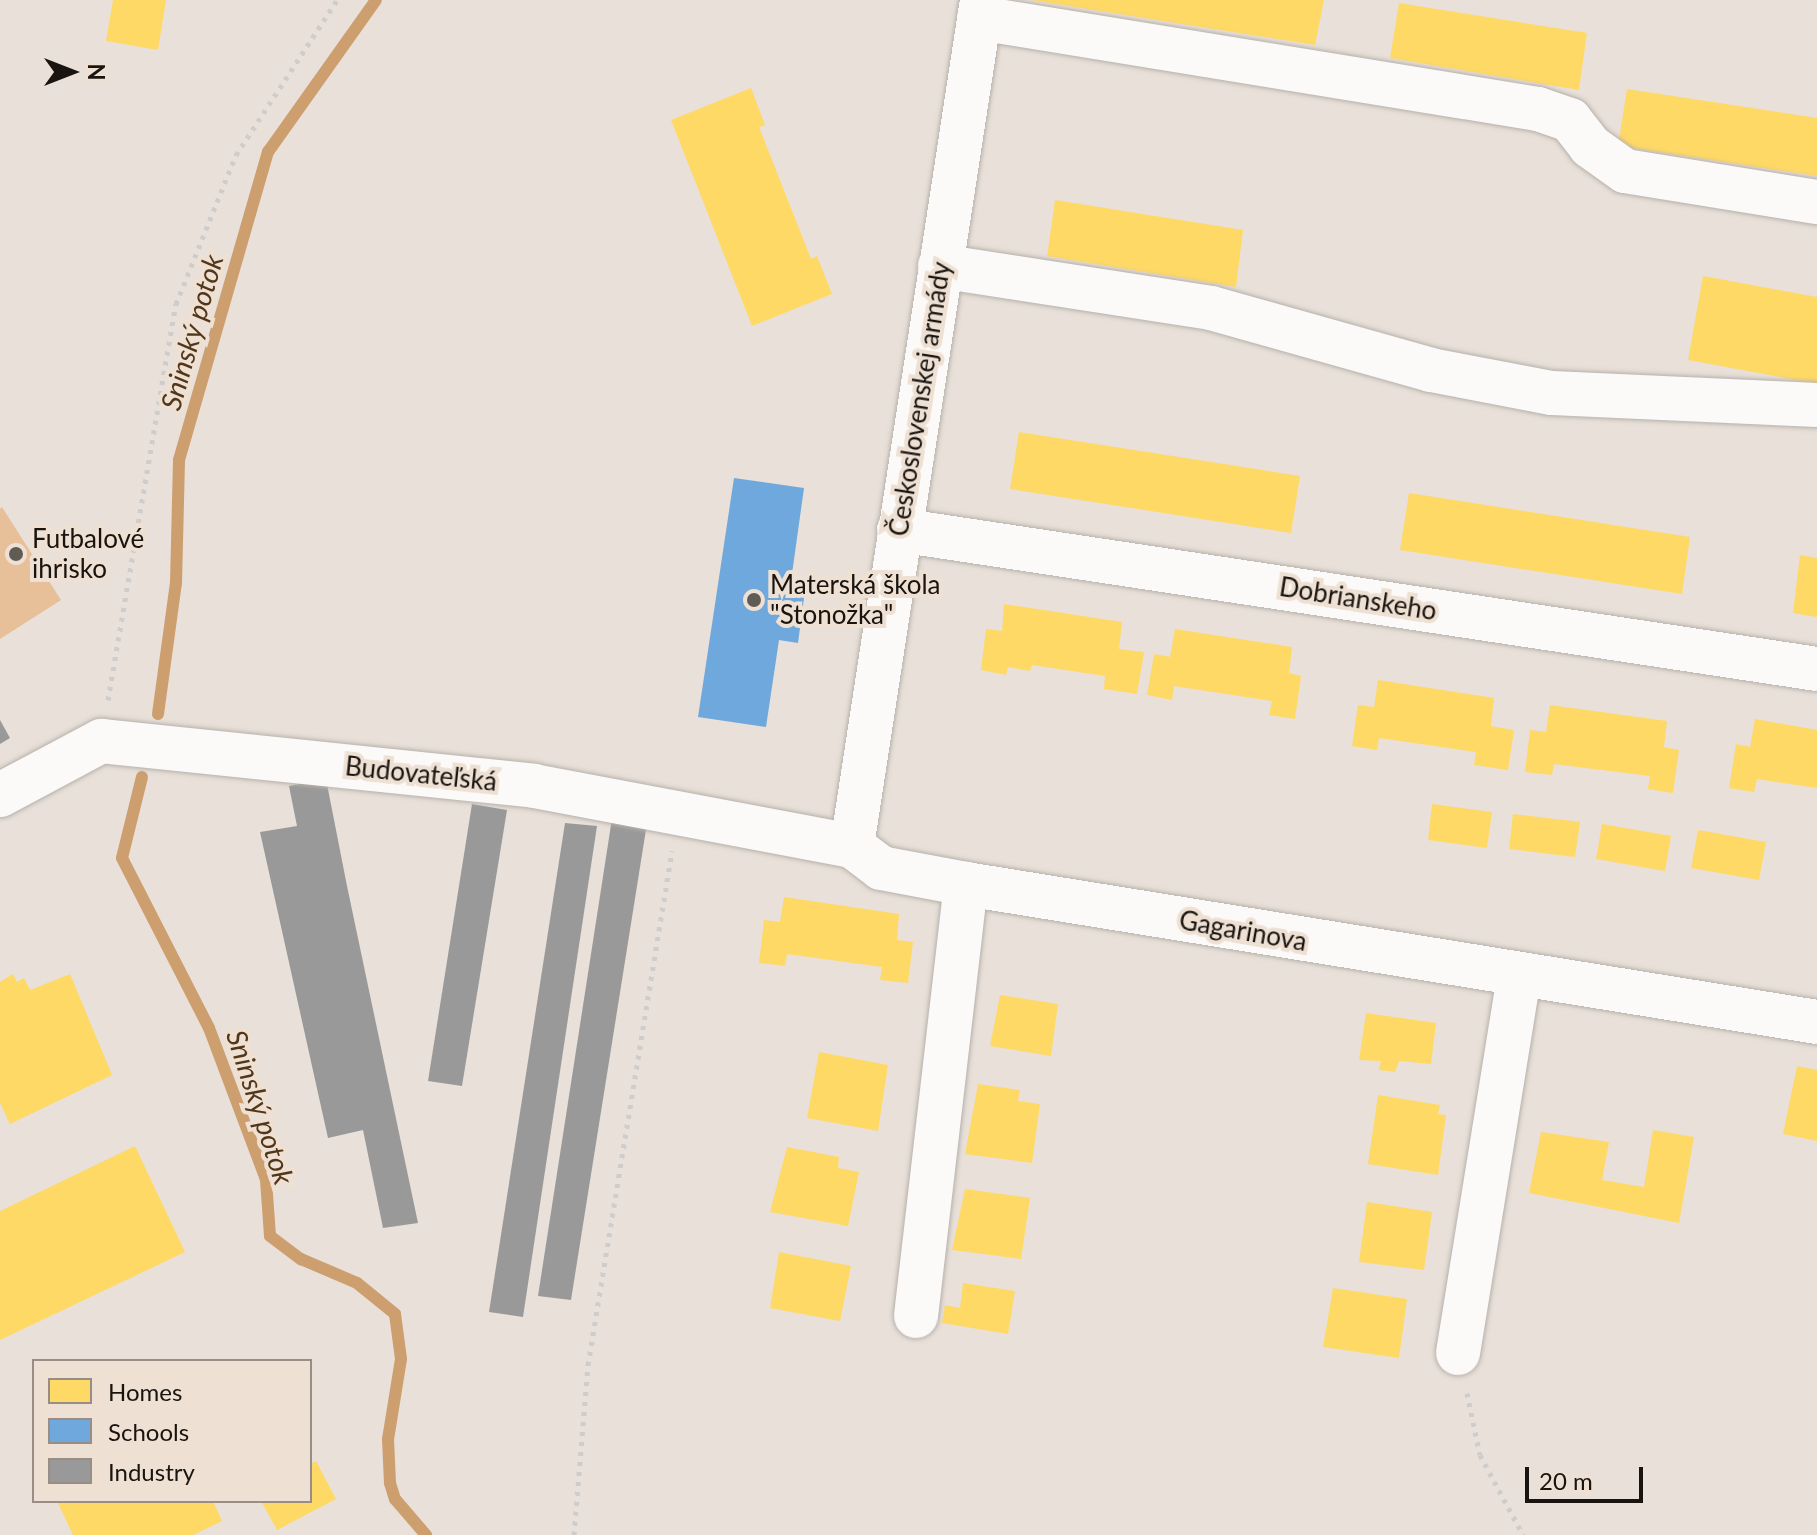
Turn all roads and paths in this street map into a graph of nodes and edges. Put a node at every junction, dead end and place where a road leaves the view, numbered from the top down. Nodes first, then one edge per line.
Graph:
1 (337, 0) edge
2 (981, 9) edge
3 (1817, 202) edge
4 (940, 266) junction
5 (1817, 405) edge
6 (899, 530) junction
7 (1817, 669) edge
8 (101, 741) junction
9 (0, 795) edge
10 (678, 816) junction
11 (852, 846) junction
12 (966, 884) junction
13 (1519, 978) junction
14 (1817, 1022) edge
15 (916, 1316) dead end
16 (1458, 1353) joint
17 (574, 1535) edge
18 (1523, 1535) edge

1 - 8 path
2 - 3 street
2 - 4 street, Československej armády
4 - 5 street
4 - 6 street, Československej armády
6 - 7 street, Dobrianskeho
6 - 11 street, Československej armády
8 - 9 street
8 - 10 street, Budovateľská
10 - 11 street, Budovateľská
10 - 17 path
11 - 12 street, Gagarinova
12 - 13 street, Gagarinova
12 - 15 street
13 - 14 street, Gagarinova
13 - 16 street
16 - 18 path

